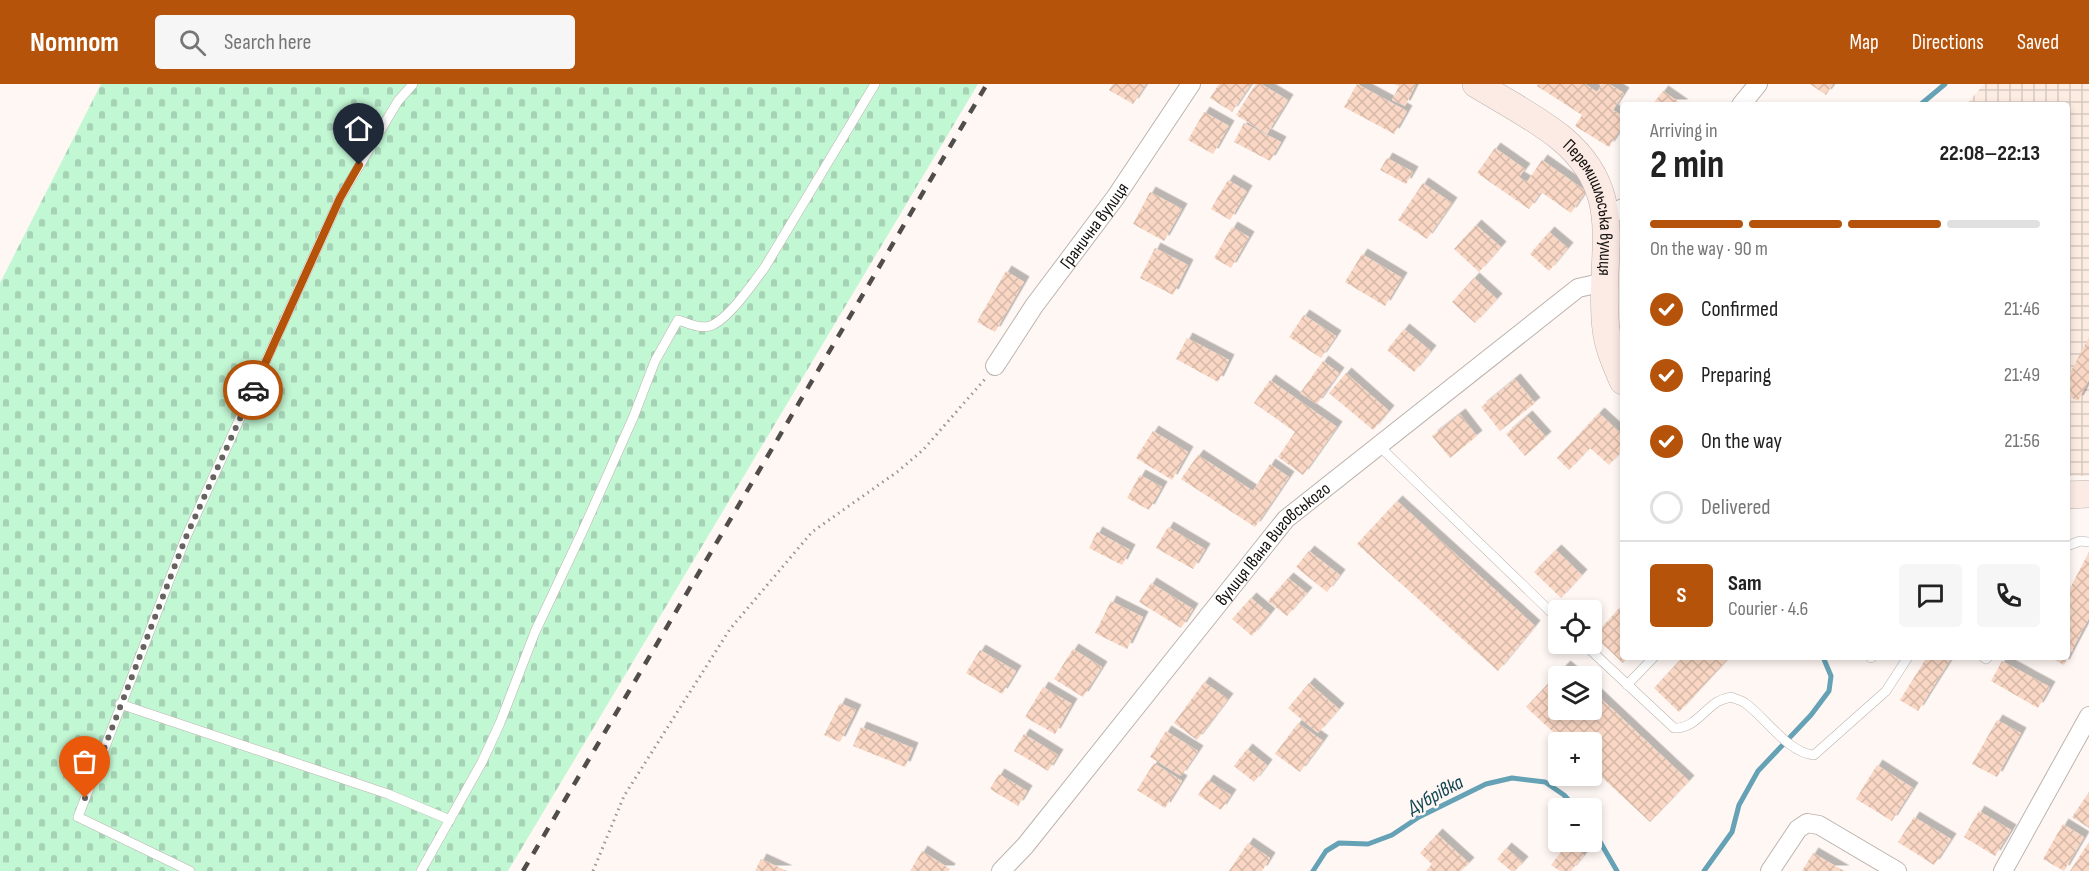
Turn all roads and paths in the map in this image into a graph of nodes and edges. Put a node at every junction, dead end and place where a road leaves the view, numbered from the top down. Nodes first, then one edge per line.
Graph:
1 (412, 84) edge
2 (875, 84) edge
3 (1191, 84) edge
4 (1476, 84) edge
5 (1758, 84) edge
6 (1743, 102) edge
7 (1615, 213) edge
8 (1605, 282) junction
9 (996, 366) joint
10 (1620, 374) edge
11 (1378, 445) junction
12 (2089, 494) edge
13 (2070, 495) edge
14 (2089, 542) edge
15 (2070, 545) edge
16 (1548, 609) edge
17 (1594, 654) edge
18 (1651, 660) edge
19 (1906, 660) edge
20 (1627, 685) junction
21 (120, 704) junction
22 (2089, 716) edge
23 (450, 820) junction
24 (190, 871) edge
25 (421, 871) edge
26 (593, 871) edge
27 (1001, 871) edge
28 (1770, 871) edge
29 (1897, 871) edge
30 (2003, 871) edge

1 - 21 lane
2 - 23 lane
3 - 9 street, Гранична вулиця
4 - 7 main road, Перемишльська вулиця
5 - 6 street
7 - 8 main road, Перемишльська вулиця
8 - 10 main road, Перемишльська вулиця
8 - 11 street, вулиця Івана Виговського
9 - 26 path
11 - 16 lane
11 - 27 street, вулиця Івана Виговського
12 - 13 main road
14 - 15 lane
17 - 20 lane
18 - 20 lane
19 - 20 lane
21 - 23 lane
21 - 24 lane
22 - 30 street
23 - 25 lane
28 - 29 street

